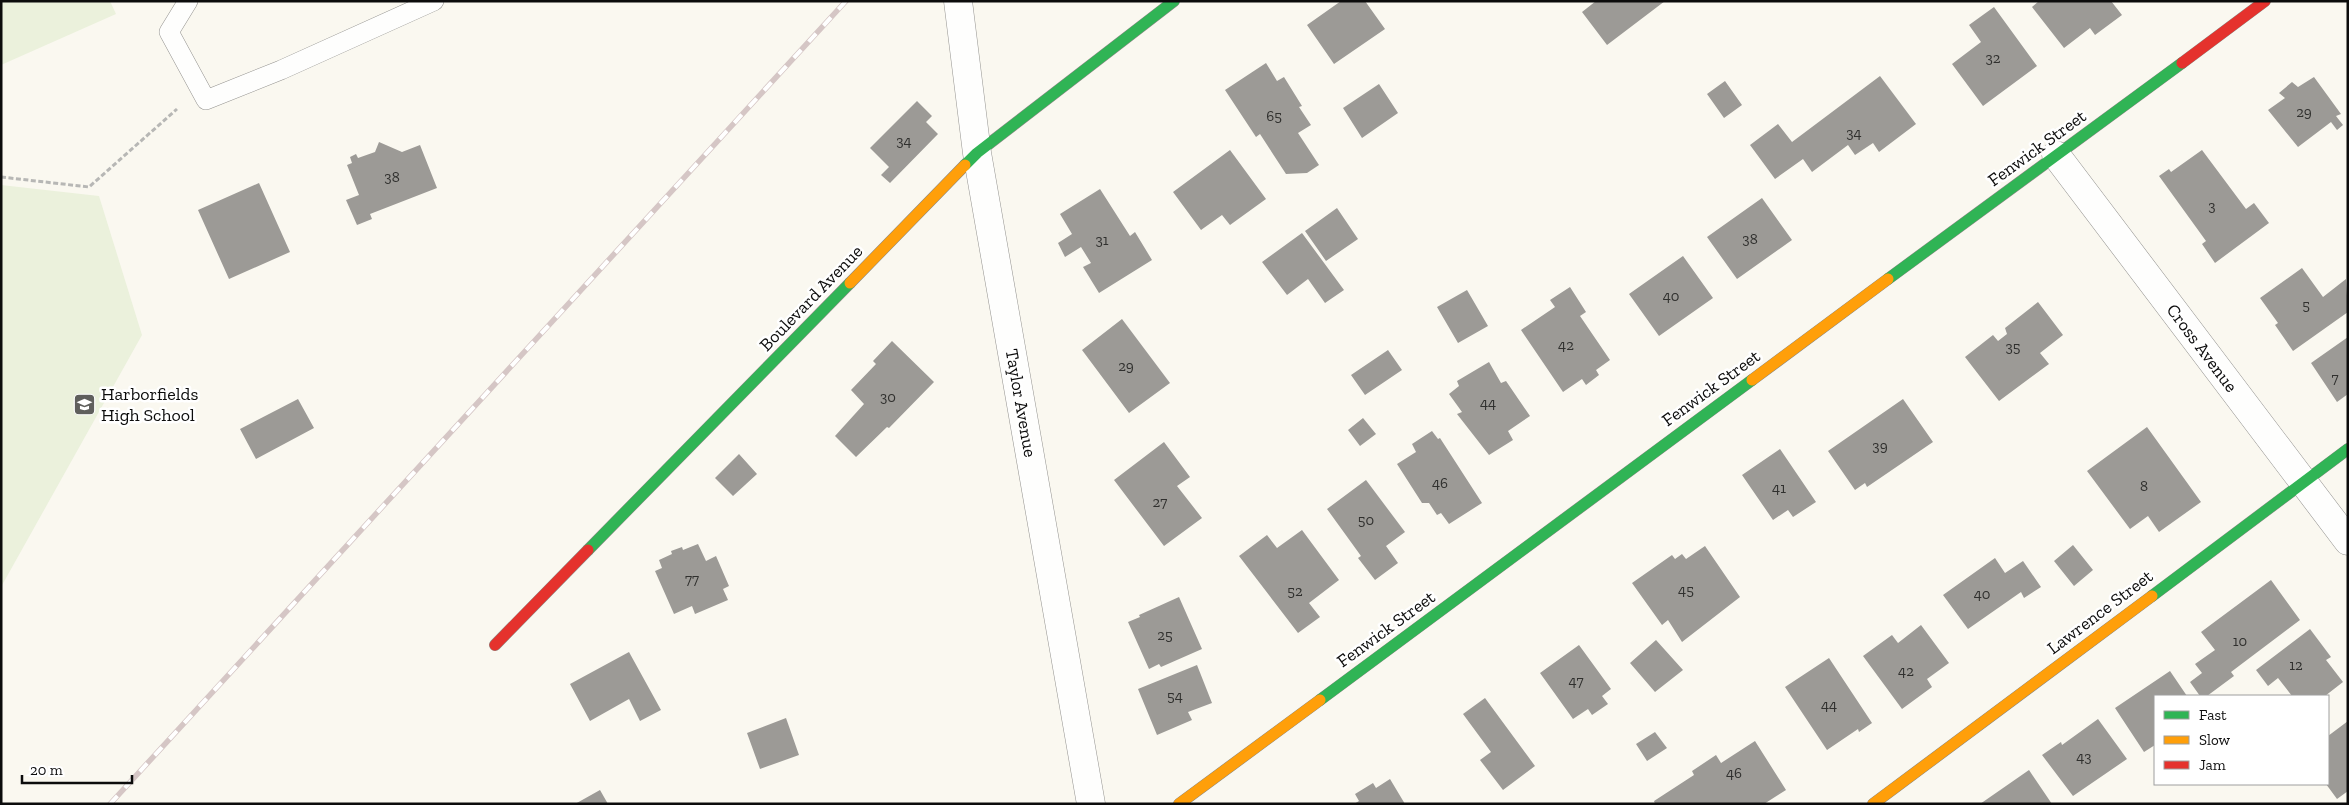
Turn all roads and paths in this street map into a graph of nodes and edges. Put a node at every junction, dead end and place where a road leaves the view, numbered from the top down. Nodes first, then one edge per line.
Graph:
1 (188, 1) edge
2 (434, 1) edge
3 (958, 1) edge
4 (1174, 1) edge
5 (2265, 1) edge
6 (177, 109) dead end
7 (977, 154) junction
8 (2056, 155) junction
9 (1, 177) edge
10 (2348, 449) edge
11 (2303, 483) junction
12 (2348, 541) edge
13 (495, 645) dead end
14 (1090, 804) edge
15 (1179, 804) edge
16 (1873, 804) edge

1 - 2 lane
3 - 7 street, Taylor Avenue
4 - 7 street, Boulevard Avenue
5 - 8 street, Fenwick Street
6 - 9 path
7 - 13 street, Boulevard Avenue
7 - 14 street, Taylor Avenue
8 - 11 street, Cross Avenue
8 - 15 street, Fenwick Street
10 - 11 street, Lawrence Street
11 - 12 street, Cross Avenue
11 - 16 street, Lawrence Street

